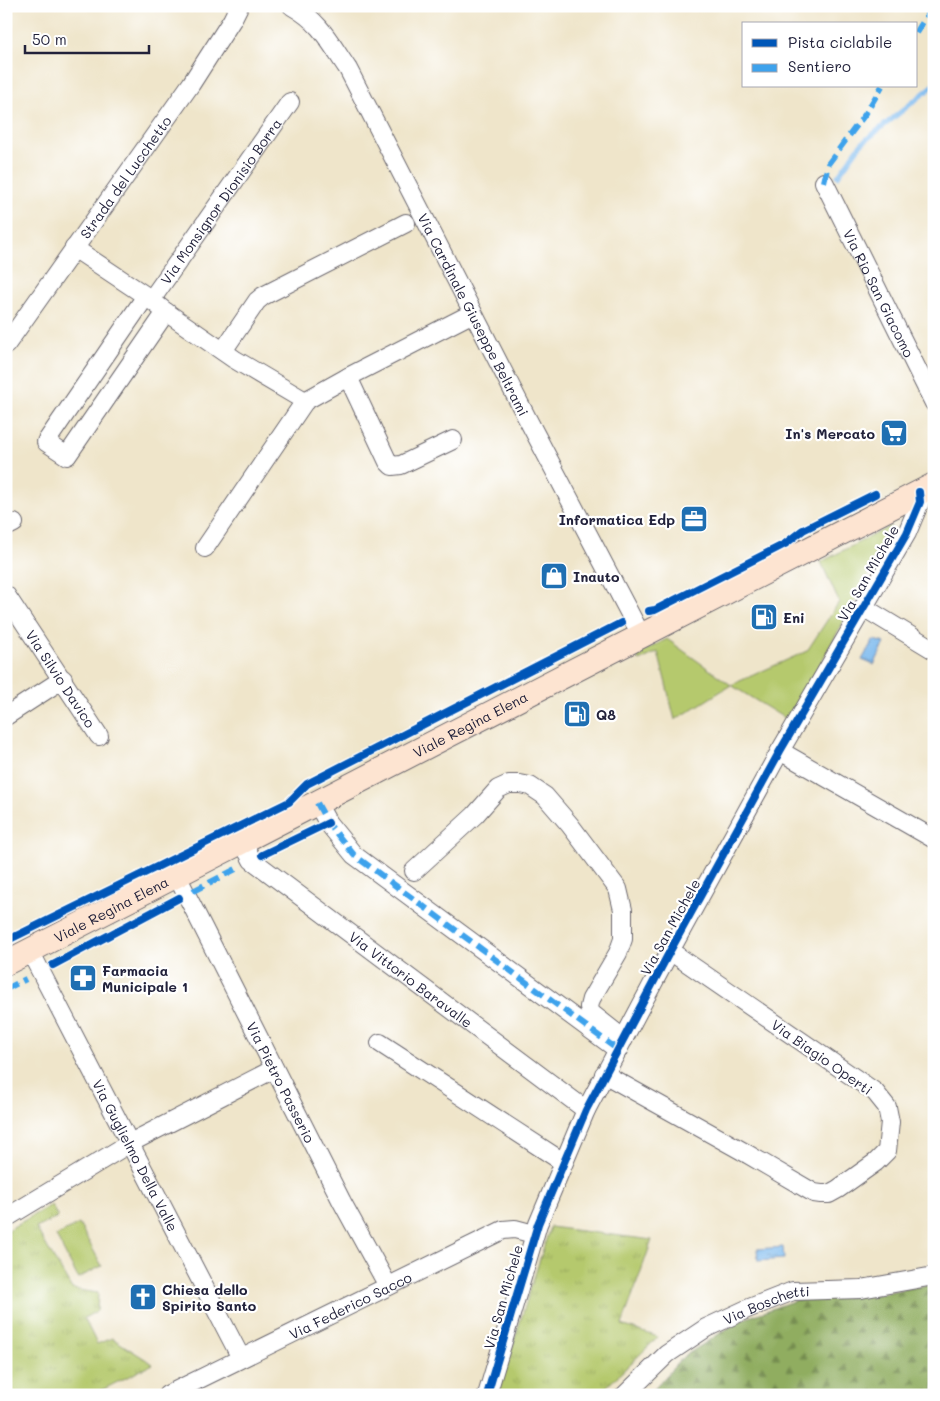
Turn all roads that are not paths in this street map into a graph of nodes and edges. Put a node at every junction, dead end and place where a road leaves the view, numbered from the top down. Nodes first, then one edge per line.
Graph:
1 (239, 6) edge
2 (292, 6) edge
3 (290, 102) dead end
4 (824, 182) dead end
5 (406, 223) dead end
6 (74, 248) junction
7 (149, 298) junction
8 (166, 312) junction
9 (473, 313) junction
10 (6, 345) edge
11 (223, 351) junction
12 (348, 377) junction
13 (305, 401) junction
14 (934, 403) edge
15 (453, 440) dead end
16 (926, 488) edge
17 (206, 548) dead end
18 (6, 595) edge
19 (863, 607) junction
20 (642, 635) junction
21 (934, 650) edge
22 (62, 679) junction
23 (6, 716) edge
24 (99, 736) dead end
25 (780, 751) junction
26 (317, 803) junction
27 (934, 839) edge
28 (247, 852) junction
29 (414, 871) dead end
30 (177, 876) junction
31 (670, 950) junction
32 (30, 951) junction
33 (6, 963) edge
34 (380, 1043) dead end
35 (621, 1044) junction
36 (274, 1069) junction
37 (604, 1074) junction
38 (586, 1110) junction
39 (130, 1143) junction
40 (563, 1162) junction
41 (6, 1218) edge
42 (534, 1234) junction
43 (934, 1276) edge
44 (388, 1286) junction
45 (241, 1358) junction
46 (167, 1395) edge
47 (487, 1395) edge
48 (625, 1395) edge

1 - 6 street, Strada del Lucchetto
2 - 9 street, Via Cardinale Giuseppe Beltrami
3 - 7 street, Via Monsignor Dionisio Borra
4 - 14 street, Via Rio San Giacomo
5 - 11 street
6 - 7 street
6 - 10 street, Strada del Lucchetto
7 - 8 street
7 - 8 street, Via Monsignor Dionisio Borra
8 - 11 street
9 - 12 street
9 - 20 street, Via Cardinale Giuseppe Beltrami
11 - 13 street
12 - 13 street
12 - 15 street
13 - 17 street
16 - 19 street, Via San Michele
16 - 20 main road, Viale Regina Elena
18 - 22 street, Via Silvio Davico
19 - 21 street
19 - 25 street, Via San Michele
20 - 26 main road, Viale Regina Elena
22 - 23 street
22 - 24 street, Via Silvio Davico
25 - 27 street
25 - 31 street, Via San Michele
26 - 28 main road, Viale Regina Elena
26 - 35 street
28 - 30 main road, Viale Regina Elena
28 - 38 street, Via Vittorio Baravalle
29 - 35 street
30 - 32 main road, Viale Regina Elena
30 - 36 street, Via Pietro Passerio
31 - 35 street, Via San Michele
31 - 37 street, Via Biagio Operti
32 - 33 main road, Viale Regina Elena
32 - 39 street, Via Guglielmo Della Valle
34 - 40 street
35 - 37 street, Via San Michele
36 - 39 street
36 - 44 street, Via Pietro Passerio
37 - 38 street, Via San Michele
38 - 40 street, Via San Michele
39 - 41 street
39 - 45 street, Via Guglielmo Della Valle
40 - 42 street, Via San Michele
42 - 44 street, Via Federico Sacco
42 - 47 street, Via San Michele
43 - 48 street, Via Boschetti
44 - 45 street, Via Federico Sacco
45 - 46 street, Via Federico Sacco

